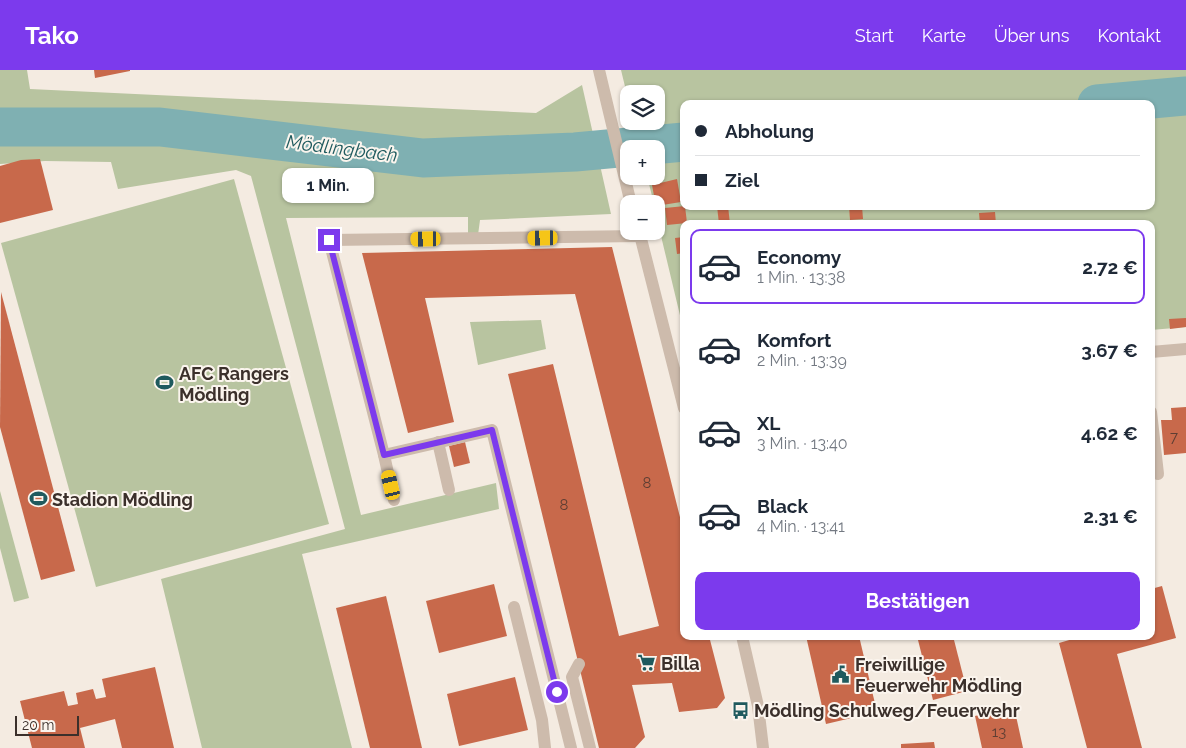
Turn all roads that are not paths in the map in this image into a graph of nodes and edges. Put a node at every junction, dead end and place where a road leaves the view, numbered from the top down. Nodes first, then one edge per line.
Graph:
1 (599, 70) edge
2 (630, 195) edge
3 (620, 234) edge
4 (641, 240) edge
5 (1186, 349) edge
6 (1155, 352) edge
7 (680, 388) edge
8 (438, 442) junction
9 (1155, 447) edge
10 (384, 455) junction
11 (1158, 474) dead end
12 (449, 490) dead end
13 (394, 500) dead end
14 (514, 606) dead end
15 (743, 640) edge
16 (579, 664) dead end
17 (545, 748) edge
18 (571, 748) edge
19 (590, 748) edge
20 (763, 748) edge

1 - 2 street
3 - 10 street
4 - 7 street
5 - 6 street
8 - 10 street
8 - 12 street
8 - 18 street
9 - 11 street
10 - 13 street
14 - 17 street
15 - 20 street
16 - 19 street

